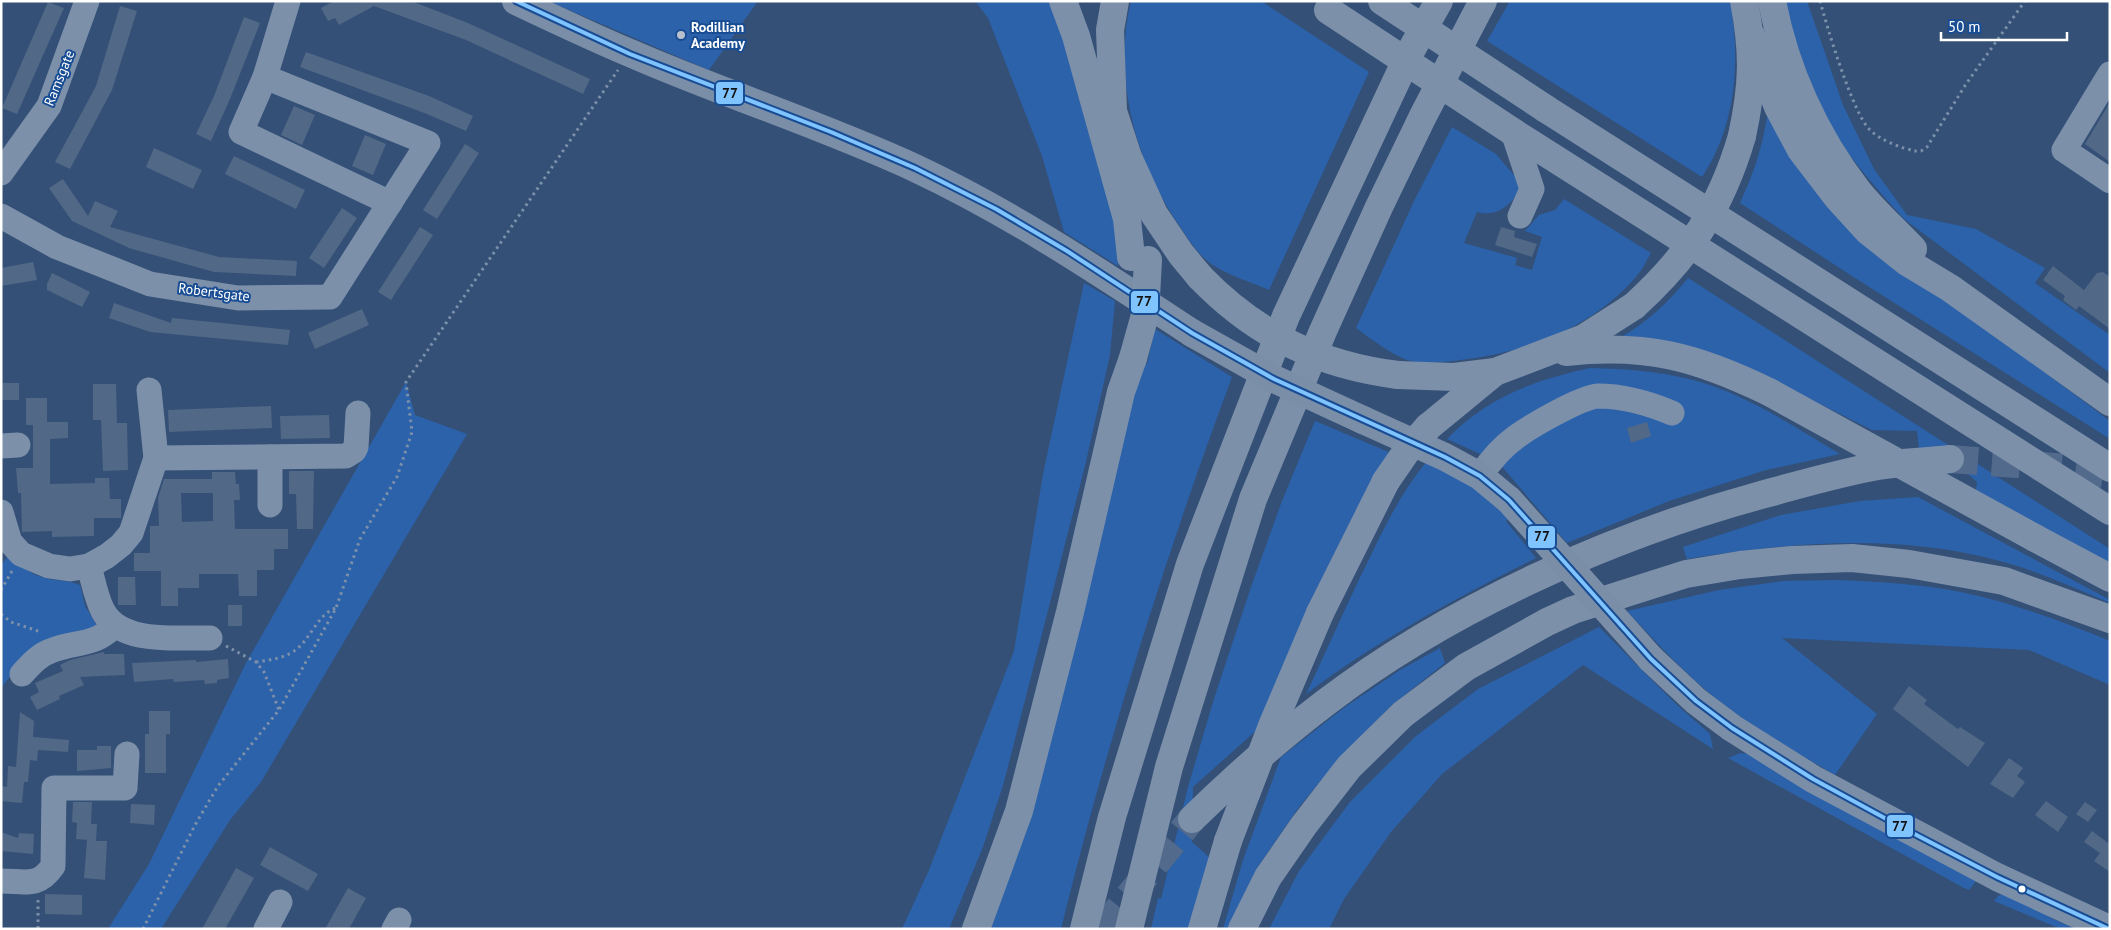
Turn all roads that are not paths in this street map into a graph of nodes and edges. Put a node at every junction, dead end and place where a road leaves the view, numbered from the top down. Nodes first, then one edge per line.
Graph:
1 (87, 1) edge
2 (288, 1) edge
3 (516, 1) edge
4 (1063, 1) edge
5 (1067, 1) edge
6 (1115, 1) edge
7 (1382, 1) edge
8 (1439, 1) edge
9 (1483, 1) edge
10 (1744, 1) edge
11 (1772, 1) edge
12 (1322, 6) edge
13 (1751, 35) junction
14 (2110, 74) edge
15 (265, 77) junction
16 (1113, 111) junction
17 (1513, 132) junction
18 (1, 173) edge
19 (2110, 181) edge
20 (1142, 190) junction
21 (390, 203) junction
22 (1, 216) edge
23 (1520, 216) dead end
24 (1139, 259) junction
25 (1950, 288) junction
26 (1544, 354) junction
27 (1495, 372) junction
28 (149, 390) dead end
29 (2110, 402) edge
30 (358, 413) dead end
31 (1672, 413) dead end
32 (279, 457) junction
33 (156, 458) junction
34 (1950, 459) tunnel mouth
35 (2110, 468) edge
36 (1480, 476) junction
37 (270, 505) dead end
38 (2110, 511) edge
39 (1, 512) edge
40 (6, 549) edge
41 (1567, 565) junction
42 (88, 566) junction
43 (2110, 578) edge
44 (2110, 620) edge
45 (114, 626) junction
46 (210, 638) road end
47 (22, 674) dead end
48 (127, 754) dead end
49 (1192, 819) tunnel mouth
50 (1, 881) edge
51 (280, 902) dead end
52 (266, 929) edge
53 (976, 929) edge
54 (1084, 929) edge
55 (1129, 929) edge
56 (1202, 929) edge
57 (1242, 929) edge
58 (2109, 929) edge

1 - 18 street, Ramsgate
2 - 15 street
3 - 36 main road, bridge
4 - 24 highway
5 - 16 highway
6 - 16 highway
7 - 35 highway, bridge
8 - 54 highway
9 - 55 highway
10 - 13 highway
11 - 25 highway
12 - 17 highway, bridge
13 - 25 highway
13 - 26 highway, bridge
14 - 19 street
15 - 21 street
15 - 21 street, Robertsgate
16 - 20 highway
17 - 23 street
17 - 38 highway
20 - 24 highway
20 - 27 highway, bridge
21 - 22 street, Robertsgate
24 - 53 highway, bridge
25 - 29 highway
26 - 27 highway
26 - 43 highway, bridge
27 - 56 highway, bridge
28 - 33 street
30 - 32 street
31 - 36 street
32 - 33 street
32 - 37 street
33 - 42 street
34 - 41 highway
36 - 41 main road, bridge
39 - 40 street
40 - 42 street
41 - 49 highway
41 - 58 main road, bridge
42 - 45 street
44 - 57 highway
45 - 46 street
45 - 47 street
48 - 50 street
51 - 52 street

